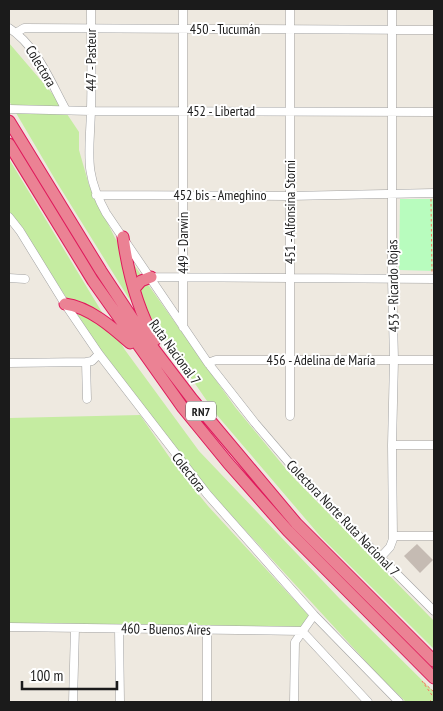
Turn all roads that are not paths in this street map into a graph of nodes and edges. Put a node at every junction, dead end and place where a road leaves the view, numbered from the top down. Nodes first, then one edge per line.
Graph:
1 (91, 9) edge
2 (183, 9) edge
3 (290, 9) edge
4 (392, 9) edge
5 (9, 28) edge
6 (91, 29) junction
7 (183, 29) junction
8 (290, 29) junction
9 (392, 30) junction
10 (434, 30) edge
11 (16, 33) junction
12 (9, 109) edge
13 (66, 110) junction
14 (91, 111) junction
15 (183, 111) junction
16 (290, 112) junction
17 (392, 112) junction
18 (434, 112) edge
19 (10, 124) edge
20 (9, 144) edge
21 (433, 193) edge
22 (392, 194) junction
23 (96, 195) junction
24 (183, 195) junction
25 (290, 196) junction
26 (9, 217) edge
27 (123, 237) junction
28 (151, 277) junction
29 (9, 278) edge
30 (182, 278) junction
31 (290, 278) junction
32 (25, 279) dead end
33 (392, 279) junction
34 (433, 279) edge
35 (134, 289) junction
36 (64, 304) junction
37 (183, 327) junction
38 (99, 354) junction
39 (148, 360) junction
40 (290, 360) junction
41 (394, 360) junction
42 (434, 360) edge
43 (86, 362) junction
44 (9, 363) edge
45 (208, 363) junction
46 (175, 377) junction
47 (87, 399) dead end
48 (290, 416) dead end
49 (392, 445) junction
50 (434, 445) edge
51 (393, 536) junction
52 (434, 536) edge
53 (380, 558) junction
54 (434, 611) edge
55 (314, 615) junction
56 (9, 627) edge
57 (75, 628) junction
58 (120, 628) junction
59 (207, 630) junction
60 (302, 631) junction
61 (434, 661) edge
62 (434, 678) edge
63 (73, 702) edge
64 (120, 702) edge
65 (207, 702) edge
66 (294, 702) edge
67 (368, 702) edge
68 (399, 702) edge

1 - 6 street, 447 - Pasteur
2 - 7 street, 449 - Darwin
3 - 8 street, 451 - Alfonsina Storni
4 - 9 street, 453 - Ricardo Rojas
5 - 11 street, Colectora
6 - 7 street, 450 - Tucumán
6 - 11 street, 450 - Tucumán
6 - 14 street, 447 - Pasteur
7 - 8 street, 450 - Tucumán
7 - 15 street, 449 - Darwin
8 - 9 street, 450 - Tucumán
8 - 16 street, 451 - Alfonsina Storni
9 - 10 street, 450 - Tucumán
9 - 17 street, 453 - Ricardo Rojas
11 - 13 street, Colectora
12 - 13 street, 452 - Libertad
13 - 14 street, 452 - Libertad
14 - 15 street, 452 - Libertad
14 - 23 street
15 - 16 street, 452 - Libertad
15 - 24 street, 449 - Darwin
16 - 17 street, 452 - Libertad
16 - 25 street, 451 - Alfonsina Storni
17 - 18 street, 452 - Libertad
17 - 22 street, 453 - Ricardo Rojas
19 - 46 highway, Ruta Nacional 7 / RN7
20 - 39 highway, Ruta Nacional 7 / RN7
21 - 22 street, 452 bis - Ameghino
22 - 25 street, 452 bis - Ameghino
22 - 33 street, 453 - Ricardo Rojas
23 - 24 street, 452 bis - Ameghino
23 - 27 street
24 - 25 street, 452 bis - Ameghino
24 - 30 street, 449 - Darwin
25 - 31 street, 451 - Alfonsina Storni
26 - 36 street, Colectora
27 - 28 street
27 - 35 highway
28 - 30 street
28 - 35 highway
28 - 37 street
29 - 32 street
30 - 31 street
30 - 37 street, 449 - Darwin
31 - 33 street
31 - 40 street, 451 - Alfonsina Storni
33 - 34 street
33 - 41 street, 453 - Ricardo Rojas
35 - 46 highway
36 - 38 street, Colectora
36 - 39 highway
37 - 45 street
38 - 43 street
38 - 55 street, Colectora
39 - 62 highway, Ruta Nacional 7 / RN7
40 - 41 street, 456 - Adelina de María
40 - 45 street, 456 - Adelina de María
40 - 48 street, 451 - Alfonsina Storni
41 - 42 street, 456 - Adelina de María
41 - 49 street, 453 - Ricardo Rojas
43 - 44 street
43 - 47 street
45 - 53 street, Colectora Norte Ruta Nacional 7
46 - 61 highway, Ruta Nacional 7 / RN7
49 - 50 street
49 - 51 street, 453 - Ricardo Rojas
51 - 52 street
51 - 53 street
53 - 54 street, Colectora Norte Ruta Nacional 7
55 - 60 street
55 - 68 street, Colectora
56 - 57 street, 460 - Buenos Aires
57 - 58 street, 460 - Buenos Aires
57 - 63 street
58 - 59 street, 460 - Buenos Aires
58 - 64 street
59 - 60 street, 460 - Buenos Aires
59 - 65 street
60 - 66 street
60 - 67 street

